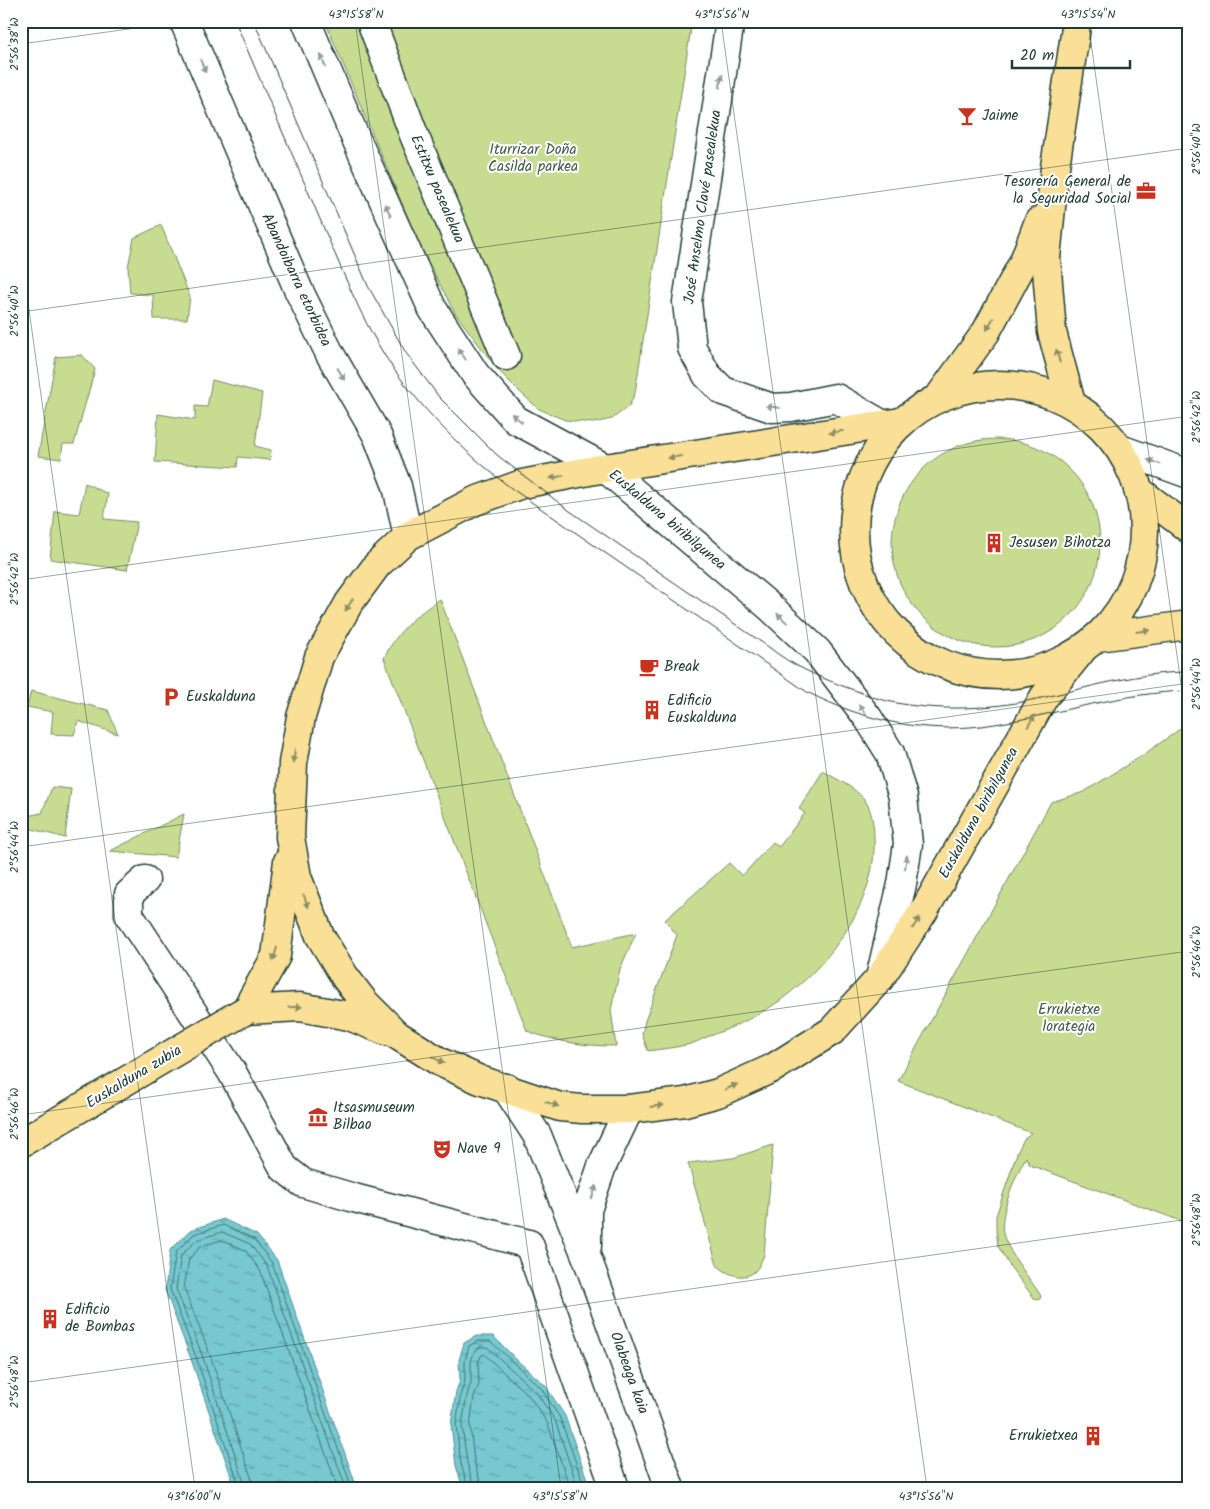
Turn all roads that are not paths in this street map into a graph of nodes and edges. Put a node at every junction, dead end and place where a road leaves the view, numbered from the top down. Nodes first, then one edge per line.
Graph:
1 (184, 21) edge
2 (306, 21) edge
3 (371, 21) edge
4 (730, 21) edge
5 (1077, 21) edge
6 (1052, 186) junction
7 (506, 356) dead end
8 (939, 397) junction
9 (1071, 403) junction
10 (892, 423) junction
11 (1120, 450) junction
12 (605, 468) junction
13 (1189, 474) edge
14 (1138, 490) junction
15 (1189, 530) edge
16 (408, 536) junction
17 (1189, 625) edge
18 (1090, 643) junction
19 (290, 837) junction
20 (145, 880) dead end
21 (880, 978) junction
22 (246, 1010) junction
23 (397, 1035) junction
24 (506, 1088) junction
25 (629, 1109) junction
26 (21, 1143) edge
27 (588, 1258) junction
28 (615, 1488) edge
29 (670, 1488) edge

1 -> 16 street, Abandoibarra etorbidea
12 -> 2 street
3 - 7 street, Estitxu pasealekua
10 -> 4 street, José Anselmo Clavé pasealekua
5 - 6 main road
6 -> 8 main road
9 -> 6 main road
8 - 9 main road, Euskalduna biribilgunea
8 - 10 main road
9 - 11 main road, Euskalduna biribilgunea
10 -> 12 main road
10 - 18 main road
13 -> 11 street
11 - 14 main road, Euskalduna biribilgunea
12 -> 16 main road, Euskalduna biribilgunea
21 -> 12 street, Euskalduna biribilgunea
14 - 15 main road
14 - 18 main road, Euskalduna biribilgunea
16 -> 19 main road, Euskalduna biribilgunea
18 -> 17 main road
21 -> 18 main road, Euskalduna biribilgunea
19 -> 22 main road
19 -> 23 main road, Euskalduna biribilgunea
20 - 28 street
25 -> 21 main road, Euskalduna biribilgunea
22 -> 23 main road, Euskalduna zubia
22 - 26 main road, Euskalduna zubia, bridge
23 -> 24 main road, Euskalduna biribilgunea
24 -> 25 main road, Euskalduna biribilgunea
24 - 27 street, Olabeaga kaia
27 -> 25 street, Olabeaga kaia
27 - 29 street, Olabeaga kaia

